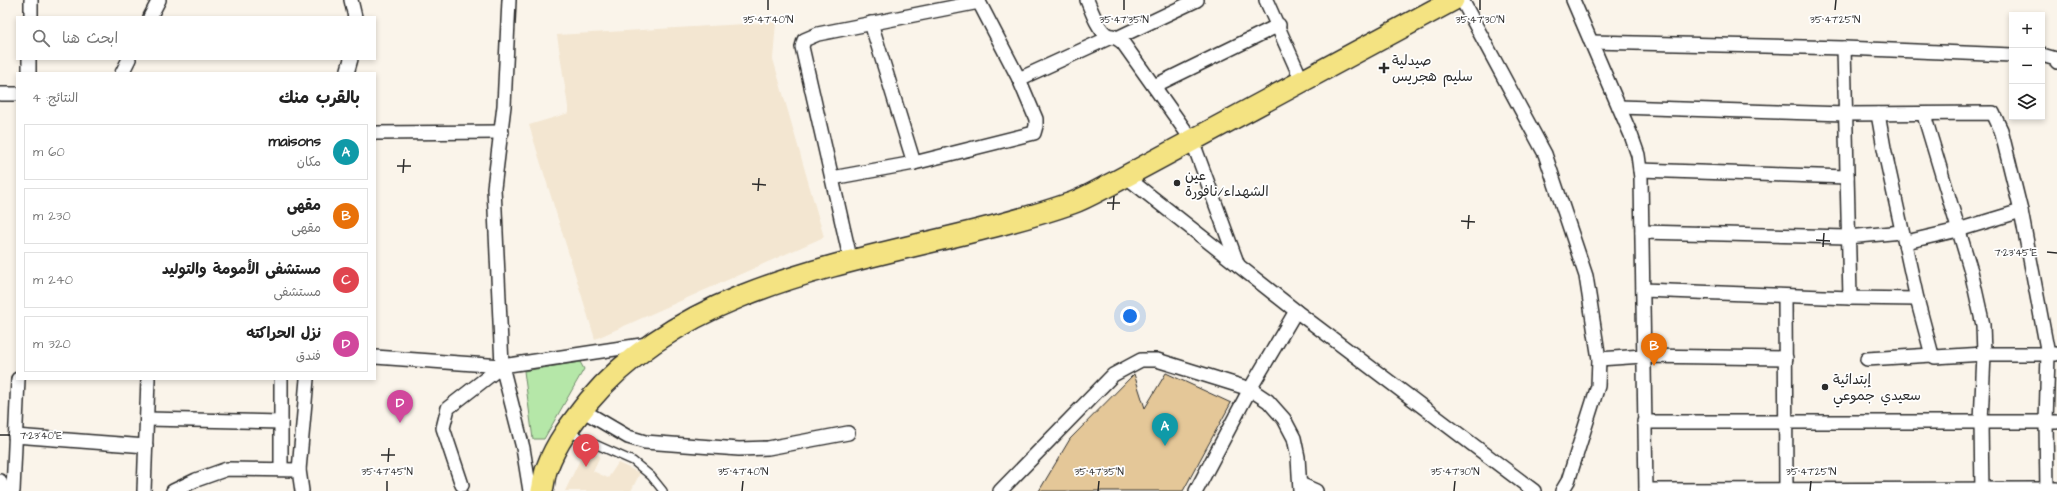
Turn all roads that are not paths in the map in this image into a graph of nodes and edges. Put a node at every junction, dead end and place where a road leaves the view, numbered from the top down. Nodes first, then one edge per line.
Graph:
1 (31, 0) edge
2 (158, 0) edge
3 (351, 0) edge
4 (509, 0) edge
5 (1087, 0) edge
6 (1197, 0) edge
7 (1266, 0) edge
8 (1453, 0) edge
9 (1462, 0) edge
10 (1573, 0) edge
11 (979, 1) edge
12 (31, 16) edge
13 (150, 16) edge
14 (355, 16) edge
15 (871, 24) junction
16 (1278, 25) junction
17 (1115, 37) junction
18 (1591, 42) junction
19 (1844, 48) junction
20 (2009, 55) edge
21 (2045, 55) edge
22 (30, 60) edge
23 (128, 60) edge
24 (351, 60) edge
25 (2057, 62) edge
26 (29, 72) edge
27 (122, 72) edge
28 (347, 72) edge
29 (1019, 79) junction
30 (1302, 81) junction
31 (1154, 86) junction
32 (0, 94) edge
33 (16, 94) edge
34 (1619, 107) junction
35 (1845, 114) junction
36 (1878, 114) junction
37 (1924, 115) junction
38 (376, 132) edge
39 (502, 132) junction
40 (1192, 140) junction
41 (914, 163) junction
42 (1640, 170) junction
43 (1125, 176) junction
44 (1847, 177) junction
45 (832, 178) junction
46 (2021, 211) junction
47 (1958, 230) junction
48 (1642, 232) junction
49 (1848, 237) junction
50 (1904, 237) junction
51 (851, 262) junction
52 (1238, 266) junction
53 (1643, 290) junction
54 (1785, 296) junction
55 (1850, 298) junction
56 (1917, 299) junction
57 (1296, 311) junction
58 (652, 343) junction
59 (1984, 354) junction
60 (2052, 354) edge
61 (376, 356) edge
62 (1644, 356) junction
63 (1932, 356) junction
64 (1786, 358) junction
65 (1599, 359) junction
66 (1867, 359) dead end
67 (502, 366) junction
68 (18, 380) edge
69 (148, 380) edge
70 (281, 380) edge
71 (307, 380) edge
72 (1250, 389) junction
73 (582, 410) junction
74 (147, 419) junction
75 (281, 422) junction
76 (1644, 422) junction
77 (1786, 422) junction
78 (1981, 422) junction
79 (2051, 422) edge
80 (566, 431) junction
81 (848, 433) dead end
82 (15, 436) junction
83 (146, 446) junction
84 (281, 469) junction
85 (299, 470) junction
86 (0, 481) edge
87 (198, 485) edge
88 (462, 485) dead end
89 (1300, 488) edge
90 (1786, 490) edge
91 (1982, 490) edge
92 (2051, 490) edge
93 (3, 491) edge
94 (12, 491) edge
95 (144, 491) edge
96 (173, 491) edge
97 (302, 491) edge
98 (530, 491) edge
99 (542, 491) edge
100 (663, 491) edge
101 (1000, 491) edge
102 (1196, 491) edge
103 (1316, 491) edge
104 (1534, 491) edge
105 (1562, 491) edge
106 (1646, 491) edge

1 - 12 street
2 - 13 street
3 - 14 street
4 - 39 street
5 - 17 street
6 - 17 street
7 - 16 street
8 - 30 main road
9 - 65 street
10 - 18 street
11 - 15 street
11 - 29 street
15 - 41 street
15 - 45 street
16 - 30 street
16 - 31 street
17 - 29 street
17 - 31 street
18 - 19 street
18 - 34 street
19 - 20 street
19 - 35 street
21 - 25 street
22 - 26 street
23 - 27 street
24 - 28 street
29 - 41 street
30 - 40 main road
31 - 40 street
32 - 33 street
34 - 35 street
34 - 42 street
35 - 36 street
35 - 44 street
36 - 37 street
36 - 50 street
37 - 46 street
37 - 47 street
38 - 39 street
39 - 67 street
40 - 43 main road
40 - 52 street
41 - 45 street
42 - 44 street
42 - 48 street
43 - 51 main road
43 - 52 street
44 - 49 street
45 - 51 street
46 - 47 street
46 - 60 street
47 - 50 street
47 - 59 street
48 - 49 street
48 - 53 street
49 - 50 street
49 - 55 street
50 - 56 street
51 - 58 main road
52 - 57 street
53 - 54 street
53 - 62 street
54 - 55 street
54 - 64 street
55 - 56 street
56 - 63 street
57 - 72 street
57 - 104 street
58 - 67 street
58 - 73 main road
59 - 60 street
59 - 63 street
59 - 78 street
60 - 79 street
61 - 67 street
62 - 64 street
62 - 65 street
62 - 76 street
63 - 66 street
64 - 77 street
65 - 105 street
67 - 88 street
67 - 98 street
68 - 82 street
69 - 74 street
70 - 75 street
71 - 85 street
72 - 89 street
72 - 101 street
72 - 102 street
73 - 80 main road
73 - 81 street
74 - 75 street
74 - 83 street
75 - 84 street
76 - 77 street
76 - 106 street
77 - 78 street
77 - 90 street
78 - 79 street
78 - 91 street
79 - 92 street
80 - 99 main road
80 - 100 lane
82 - 83 street
82 - 94 street
83 - 95 street
84 - 85 street
84 - 87 street
85 - 97 street
86 - 93 street
87 - 96 street
89 - 103 street
90 - 91 street
90 - 106 street
91 - 92 street

